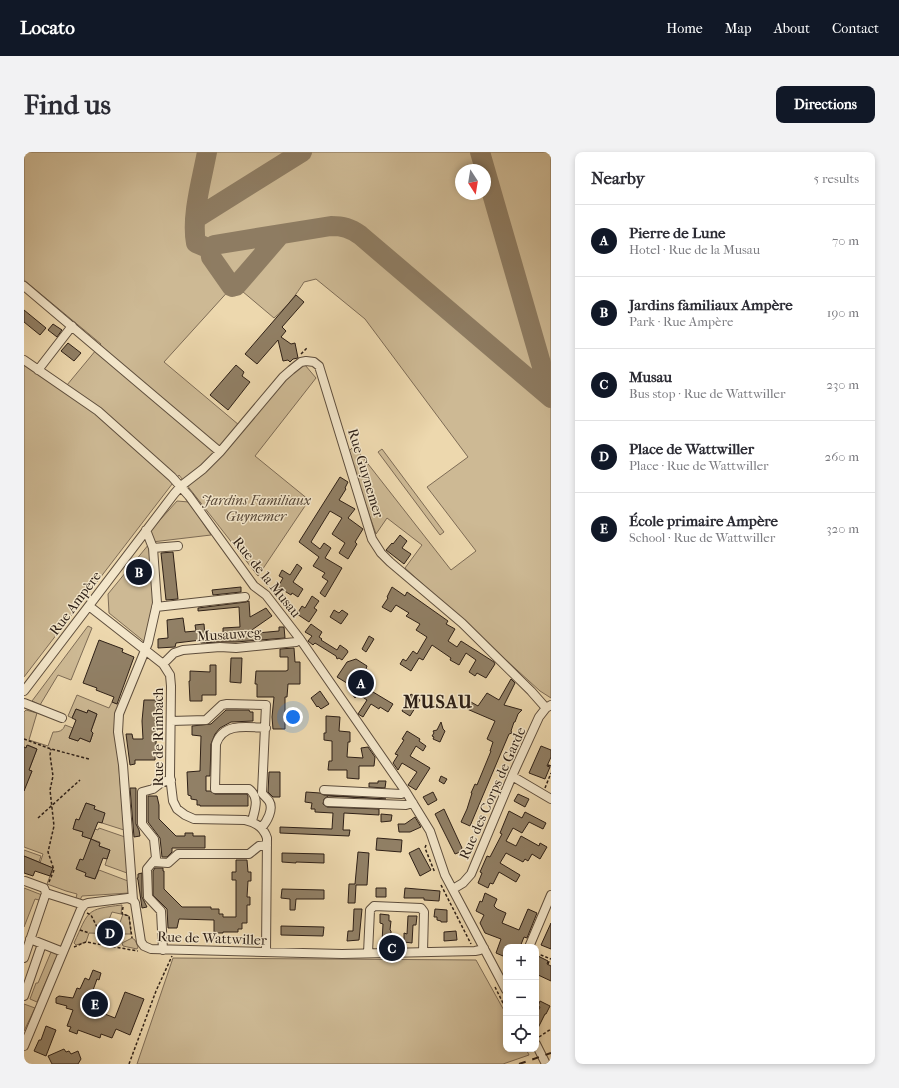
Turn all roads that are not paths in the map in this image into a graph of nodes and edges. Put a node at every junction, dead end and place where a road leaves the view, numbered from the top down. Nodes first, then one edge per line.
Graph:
1 (24, 286) edge
2 (72, 326) junction
3 (24, 360) edge
4 (38, 370) junction
5 (220, 452) junction
6 (181, 486) junction
7 (146, 530) junction
8 (178, 546) dead end
9 (152, 548) junction
10 (245, 597) dead end
11 (89, 606) junction
12 (156, 607) junction
13 (300, 639) junction
14 (145, 649) junction
15 (163, 664) junction
16 (24, 691) edge
17 (24, 703) edge
18 (548, 707) edge
19 (62, 718) dead end
20 (171, 722) junction
21 (266, 728) junction
22 (512, 776) junction
23 (171, 780) junction
24 (324, 790) dead end
25 (406, 792) junction
26 (551, 799) edge
27 (328, 802) dead end
28 (413, 803) junction
29 (252, 821) junction
30 (261, 828) junction
31 (267, 845) junction
32 (153, 862) junction
33 (26, 881) dead end
34 (453, 889) junction
35 (45, 890) junction
36 (551, 895) edge
37 (133, 900) junction
38 (82, 907) junction
39 (30, 939) junction
40 (42, 944) junction
41 (530, 944) edge
42 (484, 948) junction
43 (163, 950) junction
44 (63, 952) junction
45 (266, 952) junction
46 (423, 952) junction
47 (368, 953) junction
48 (24, 958) edge
49 (503, 984) edge
50 (24, 996) edge
51 (25, 1043) edge
52 (539, 1044) edge
53 (546, 1064) edge

1 - 2 street
2 - 4 street
2 - 5 street
3 - 4 street, Rue de la Musau
4 - 6 street, Rue de la Musau
5 - 6 street, Rue Guynemer
5 - 18 street, Rue Guynemer
6 - 7 street, Rue Ampère
6 - 13 street, Rue de la Musau
7 - 9 street
7 - 11 street, Rue Ampère
8 - 9 street
9 - 12 street
10 - 12 street
11 - 14 street, Rue de Rimbach
11 - 16 street, Rue Ampère
12 - 14 street
13 - 15 street, Musauweg
13 - 25 street, Rue de la Musau
14 - 15 street, Rue de Rimbach
14 - 37 street, Rue de Wattwiller
15 - 20 street, Rue de Rimbach
17 - 19 street
18 - 22 street, Rue des Corps de Garde
20 - 21 street
20 - 23 street, Rue de Rimbach
21 - 29 street
21 - 30 street
22 - 26 street
22 - 34 street, Rue des Corps de Garde
23 - 29 street, Rue de Rimbach
23 - 32 street
24 - 25 street
25 - 28 street, Rue de la Musau
27 - 28 street
28 - 34 street, Rue de la Musau
29 - 30 street
30 - 31 street
31 - 32 street
31 - 45 street
32 - 43 street
33 - 35 street
34 - 42 street, Rue de la Musau
35 - 38 street
35 - 39 street
36 - 41 street
37 - 38 street
37 - 43 street, Rue de Wattwiller
38 - 44 street
39 - 40 street
39 - 48 street
40 - 44 street
40 - 50 street
42 - 46 street, Rue de Wattwiller
42 - 49 street, Rue de la Musau
43 - 45 street, Rue de Wattwiller
44 - 51 street
45 - 47 street, Rue de Wattwiller
46 - 47 street, Rue de Wattwiller
46 - 47 street
52 - 53 street

